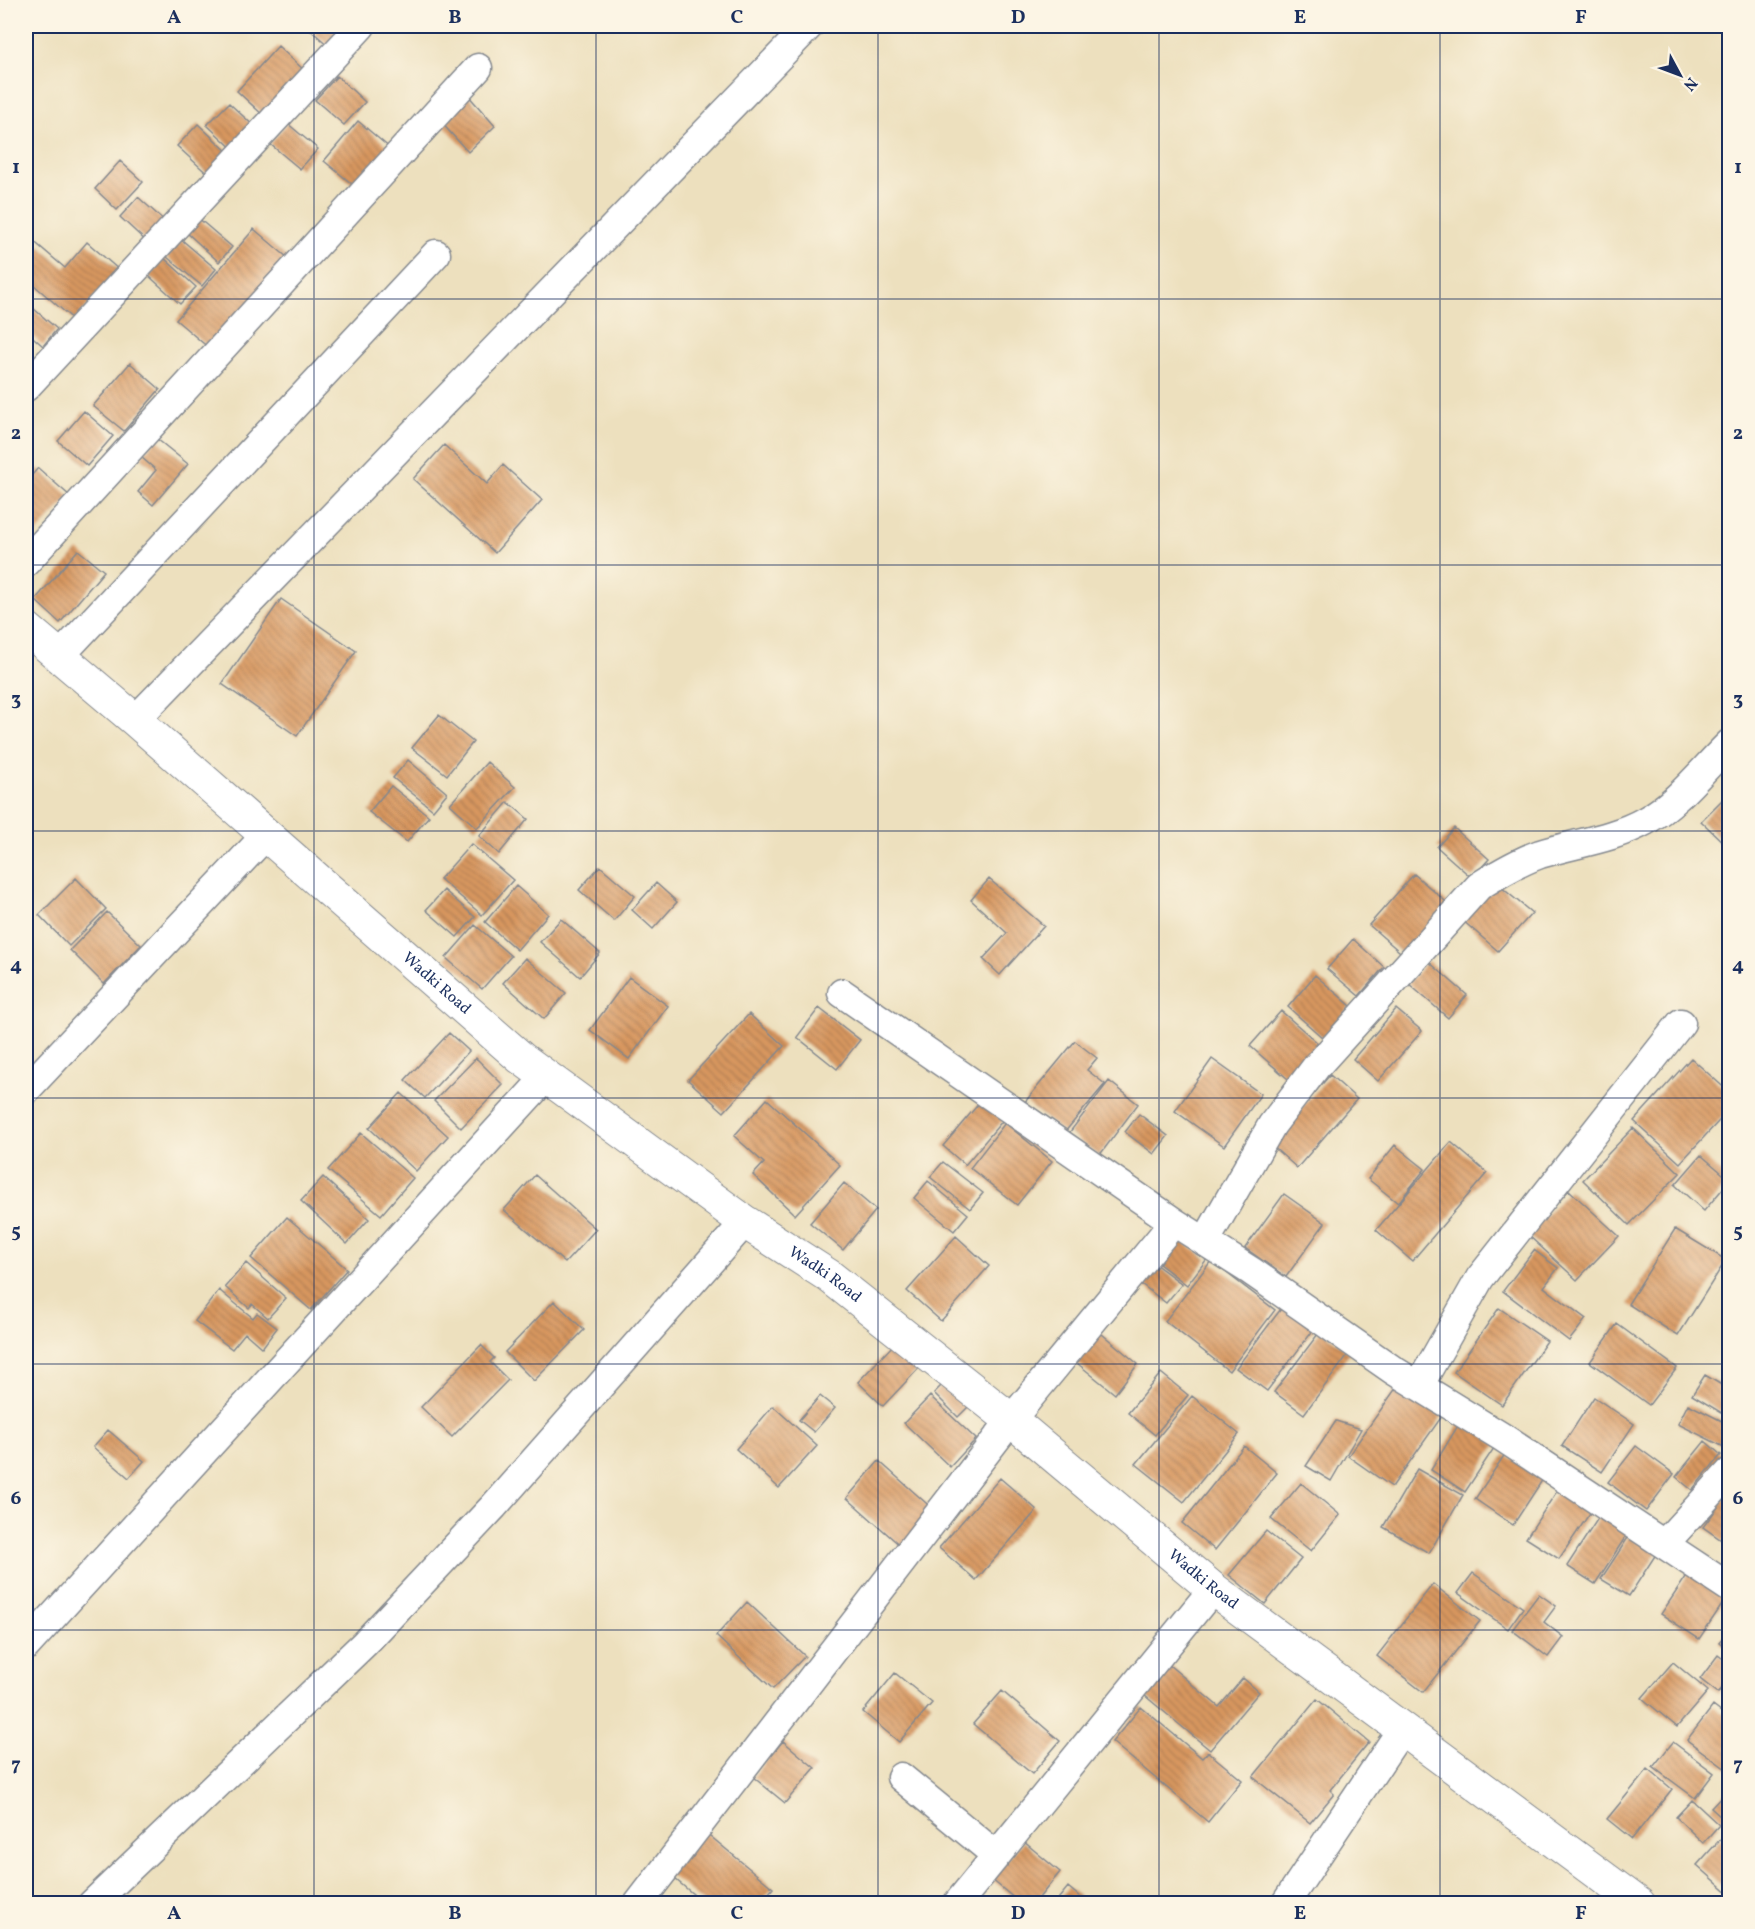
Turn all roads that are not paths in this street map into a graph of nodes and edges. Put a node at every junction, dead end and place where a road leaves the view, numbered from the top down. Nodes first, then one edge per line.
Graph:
1 (361, 26) edge
2 (809, 26) edge
3 (478, 68) dead end
4 (436, 254) dead end
5 (26, 387) edge
6 (26, 562) edge
7 (26, 628) edge
8 (59, 657) junction
9 (135, 720) junction
10 (1730, 743) edge
11 (266, 835) junction
12 (842, 993) dead end
13 (1681, 1023) dead end
14 (546, 1077) junction
15 (27, 1084) edge
16 (745, 1222) junction
17 (1174, 1222) junction
18 (1205, 1242) junction
19 (1419, 1386) junction
20 (1011, 1420) junction
21 (1730, 1472) edge
22 (1665, 1543) junction
23 (1730, 1588) edge
24 (1213, 1589) junction
25 (26, 1646) edge
26 (1402, 1729) junction
27 (901, 1778) dead end
28 (996, 1855) junction
29 (92, 1904) edge
30 (638, 1904) edge
31 (957, 1904) edge
32 (1285, 1904) edge
33 (1639, 1904) edge

1 - 5 street
2 - 9 street
3 - 6 street
4 - 8 street
7 - 8 street, Wadki Road
8 - 9 street, Wadki Road
9 - 11 street, Wadki Road
10 - 18 street
11 - 14 street, Wadki Road
11 - 15 street
12 - 17 street
13 - 19 street
14 - 16 street, Wadki Road
14 - 25 street
16 - 20 street, Wadki Road
16 - 29 street
17 - 18 street
17 - 20 street
18 - 19 street
19 - 22 street
20 - 24 street, Wadki Road
20 - 30 street
21 - 22 street
22 - 23 street
24 - 26 street, Wadki Road
24 - 28 street
26 - 32 street
26 - 33 street, Wadki Road
27 - 28 street
28 - 31 street

